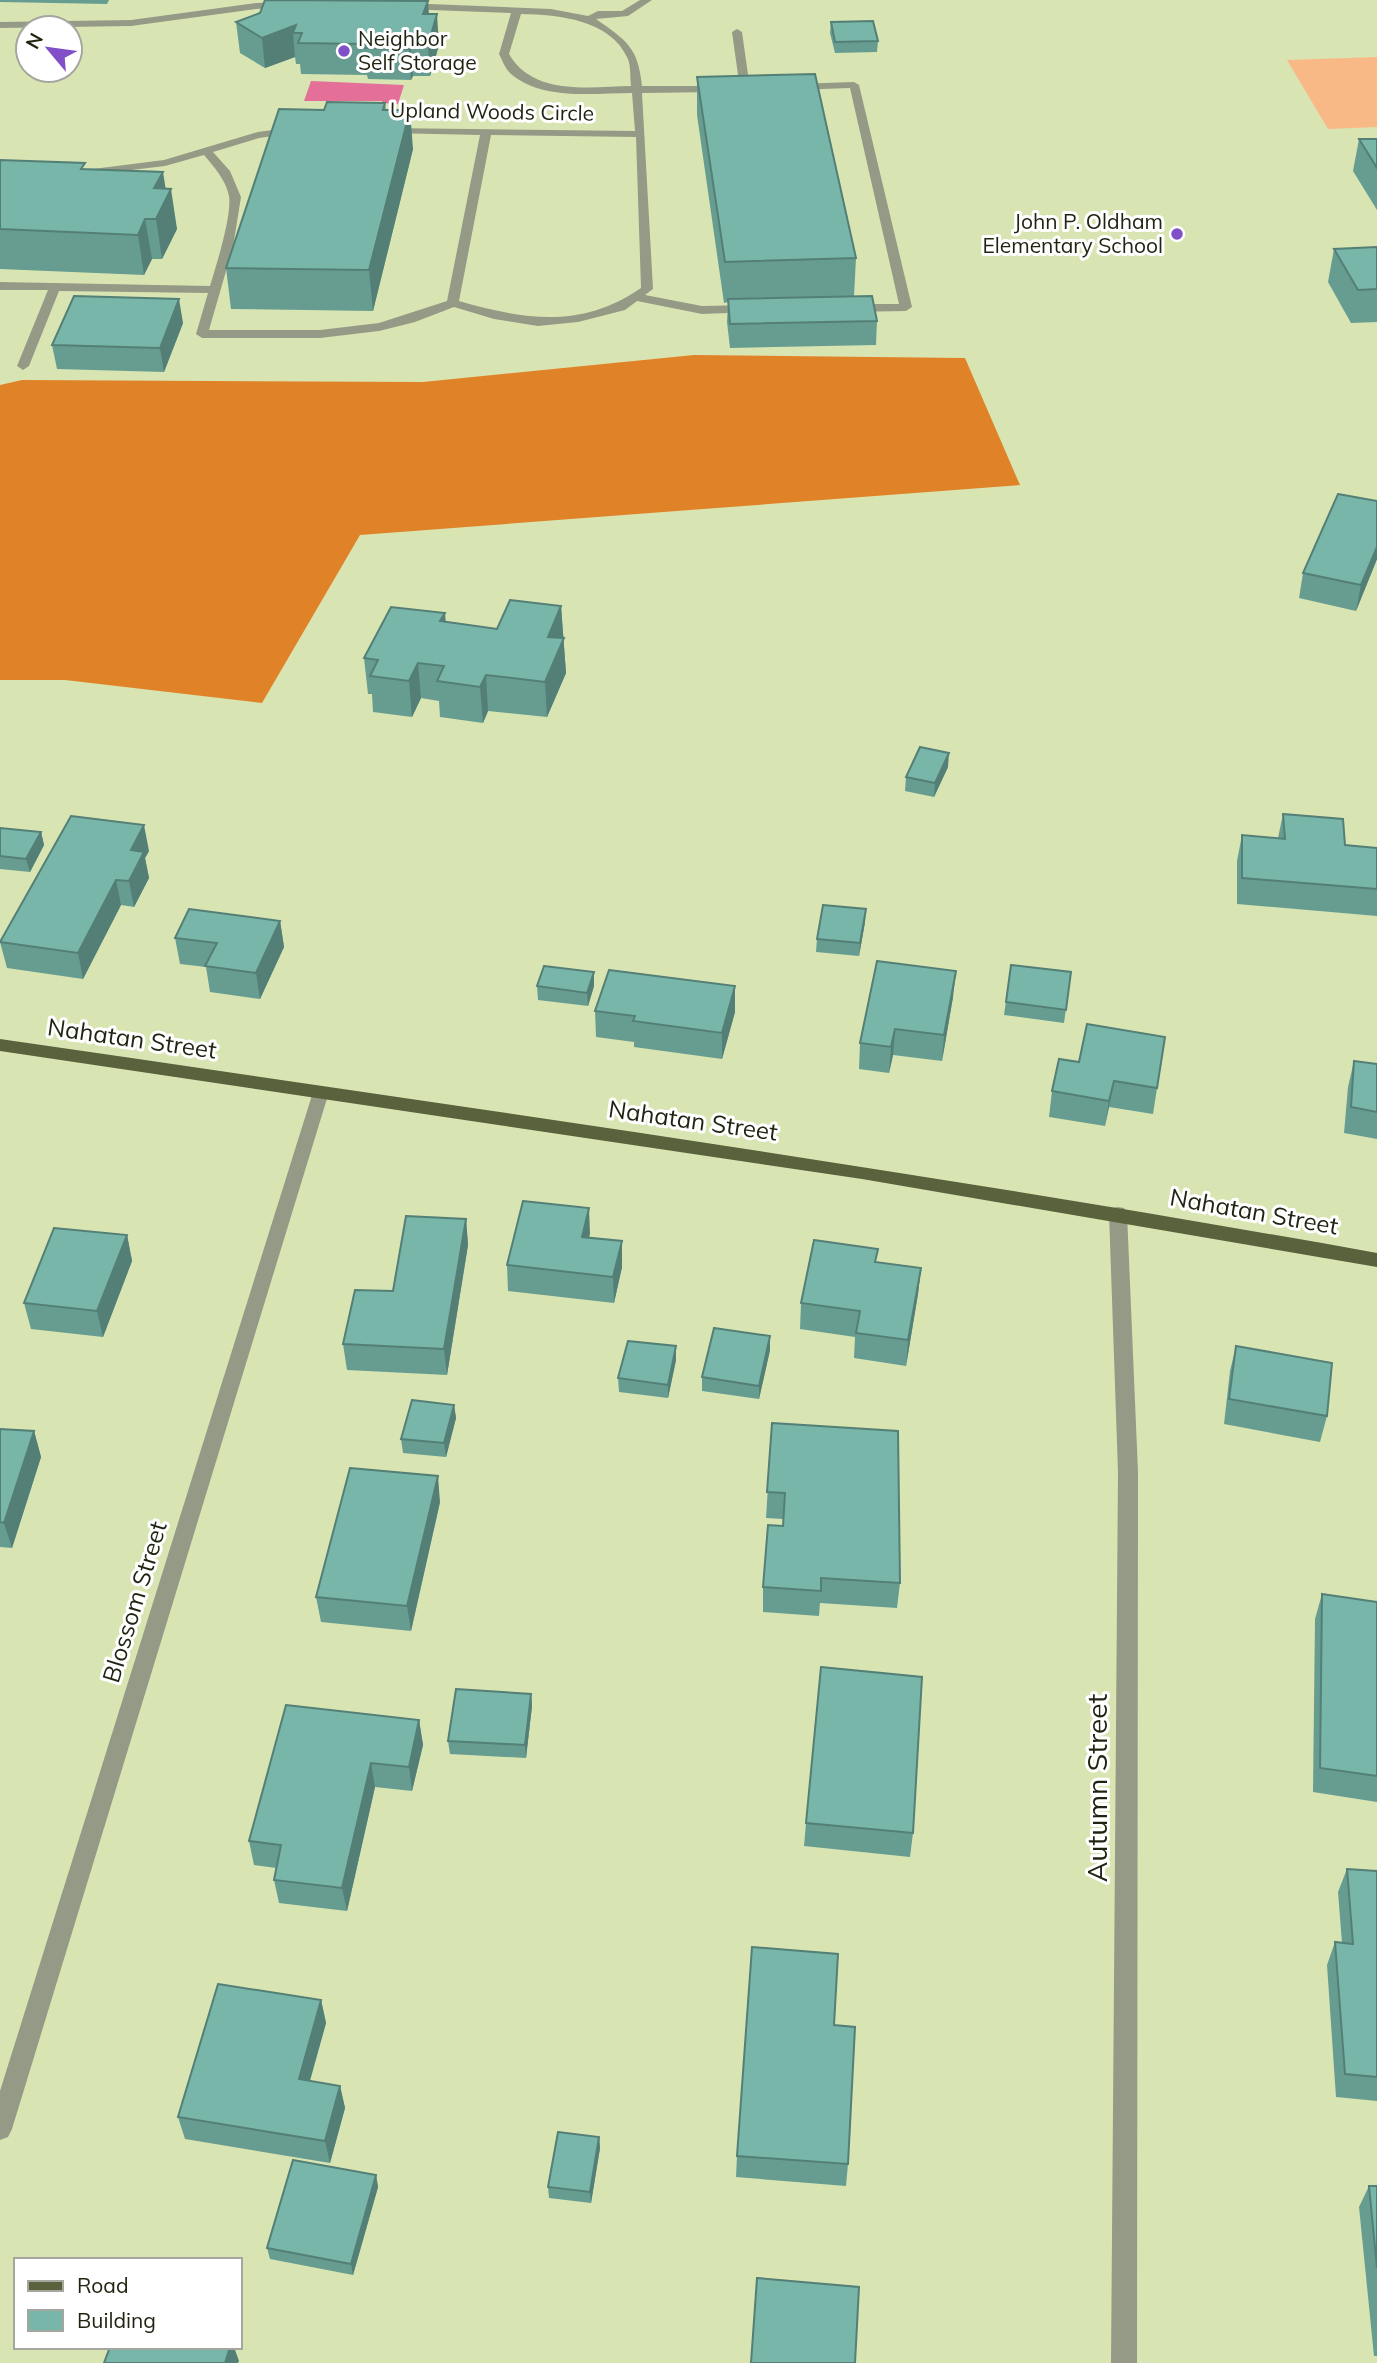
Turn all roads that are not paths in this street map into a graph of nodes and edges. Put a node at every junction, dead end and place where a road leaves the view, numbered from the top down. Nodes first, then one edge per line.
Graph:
1 (647, 0) edge
2 (294, 5) edge
3 (398, 6) edge
4 (517, 10) junction
5 (594, 12) junction
6 (0, 25) edge
7 (737, 32) dead end
8 (786, 88) edge
9 (746, 89) junction
10 (759, 89) edge
11 (638, 90) junction
12 (303, 130) edge
13 (378, 130) edge
14 (486, 131) junction
15 (641, 134) junction
16 (206, 151) junction
17 (76, 173) edge
18 (0, 286) edge
19 (55, 287) junction
20 (214, 289) junction
21 (635, 297) junction
22 (453, 303) junction
23 (838, 308) edge
24 (757, 309) edge
25 (23, 366) dead end
26 (0, 1045) edge
27 (321, 1092) junction
28 (1118, 1213) junction
29 (1377, 1260) edge
30 (0, 2129) edge
31 (1124, 2363) edge

1 - 5 street
2 - 6 street
3 - 4 street
4 - 5 street
4 - 11 street
5 - 11 street
7 - 9 street
8 - 23 street
9 - 10 street
9 - 11 street
11 - 15 street
12 - 16 street
13 - 14 street, Upland Woods Circle
14 - 15 street, Upland Woods Circle
14 - 22 street
15 - 21 street
16 - 17 street
16 - 20 street
18 - 19 street
19 - 20 street
19 - 25 street
20 - 22 street
21 - 22 street
21 - 24 street
26 - 27 main road, Nahatan Street
27 - 28 main road, Nahatan Street
27 - 30 street, Blossom Street
28 - 29 main road, Nahatan Street
28 - 31 street, Autumn Street

